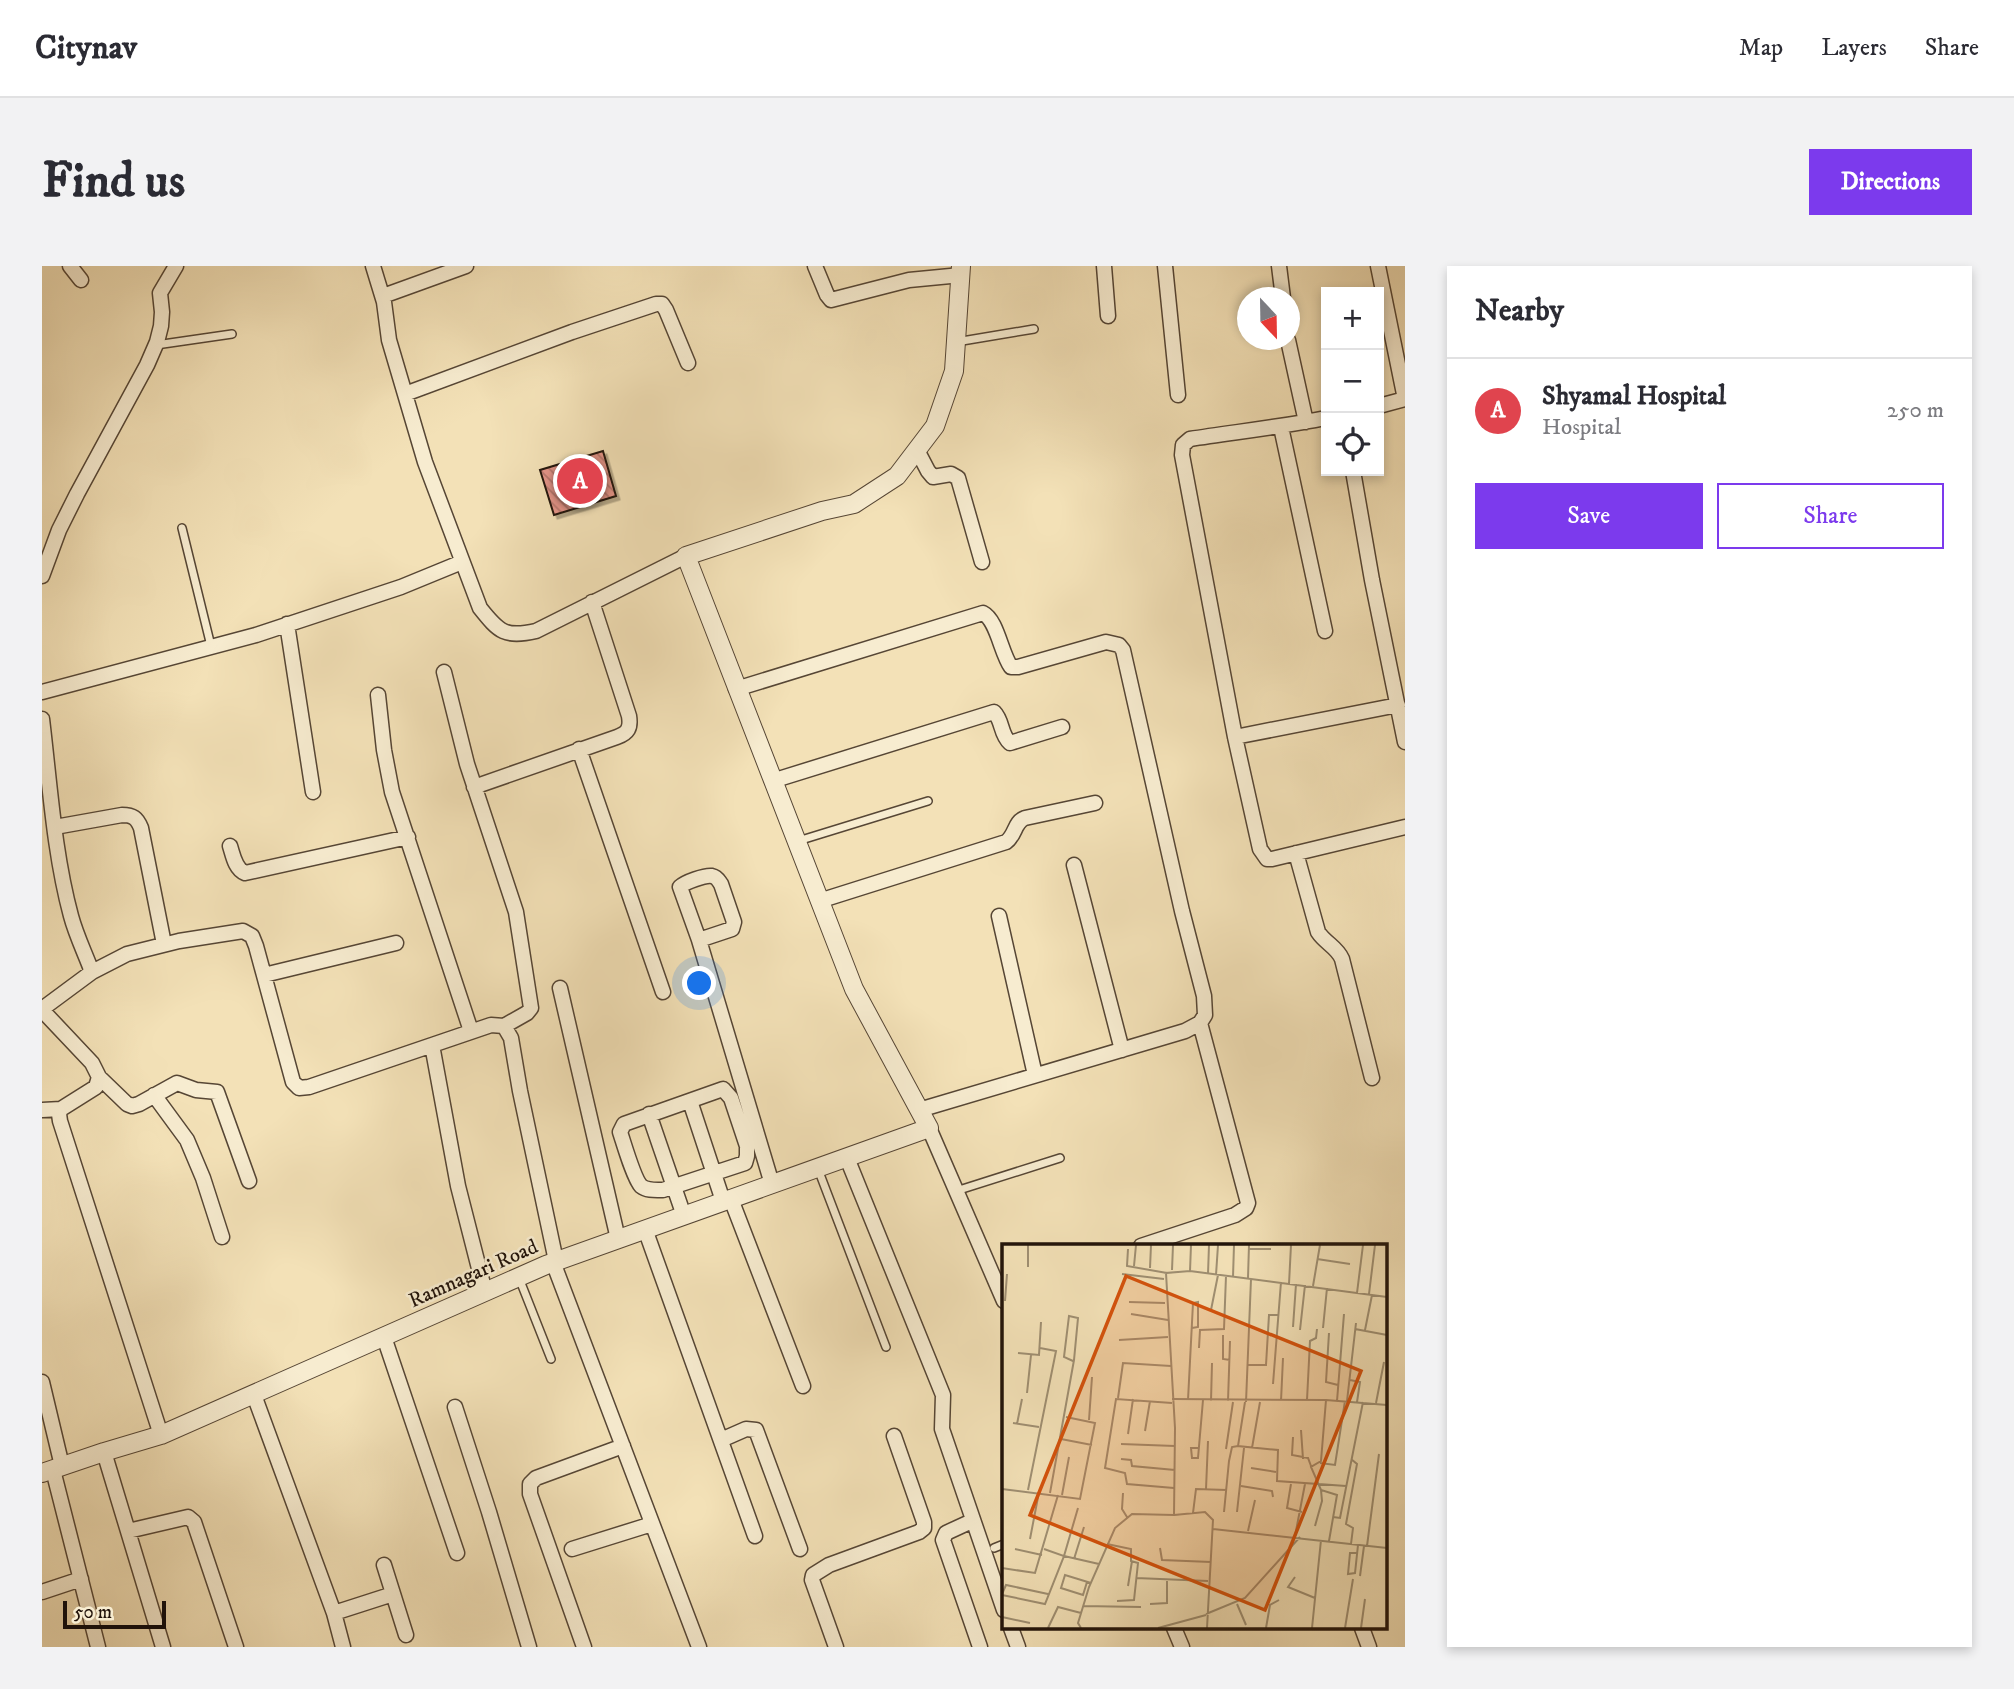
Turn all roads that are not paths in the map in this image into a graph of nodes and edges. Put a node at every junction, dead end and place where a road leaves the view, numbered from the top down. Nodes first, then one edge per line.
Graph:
1 (70, 266) edge
2 (176, 266) edge
3 (373, 266) edge
4 (466, 266) edge
5 (815, 266) edge
6 (1104, 266) edge
7 (1165, 266) edge
8 (1279, 266) edge
9 (1378, 266) edge
10 (961, 271) edge
11 (81, 280) dead end
12 (1282, 287) edge
13 (383, 296) junction
14 (1108, 316) dead end
15 (1034, 329) dead end
16 (232, 334) dead end
17 (956, 342) junction
18 (155, 346) junction
19 (1290, 350) edge
20 (688, 363) dead end
21 (405, 394) junction
22 (1178, 395) dead end
23 (1405, 399) edge
24 (1384, 405) edge
25 (1321, 419) edge
26 (1306, 422) junction
27 (1281, 427) junction
28 (916, 450) junction
29 (1354, 476) edge
30 (182, 528) dead end
31 (686, 556) junction
32 (462, 562) junction
33 (982, 562) dead end
34 (42, 576) edge
35 (592, 602) junction
36 (287, 624) junction
37 (1325, 631) dead end
38 (211, 646) junction
39 (444, 672) dead end
40 (736, 688) junction
41 (42, 692) edge
42 (378, 695) dead end
43 (1398, 705) junction
44 (42, 719) edge
45 (1062, 727) dead end
46 (1235, 737) junction
47 (1405, 742) edge
48 (579, 750) junction
49 (772, 781) junction
50 (474, 787) junction
51 (313, 792) dead end
52 (928, 802) dead end
53 (1095, 803) dead end
54 (55, 827) junction
55 (1405, 827) edge
56 (408, 837) junction
57 (796, 842) junction
58 (230, 846) dead end
59 (1296, 853) junction
60 (1074, 865) dead end
61 (819, 901) junction
62 (999, 916) dead end
63 (699, 940) junction
64 (396, 943) dead end
65 (164, 944) junction
66 (92, 972) junction
67 (264, 975) junction
68 (560, 988) dead end
69 (663, 992) dead end
70 (42, 1009) edge
71 (1200, 1023) junction
72 (505, 1026) junction
73 (471, 1031) junction
74 (432, 1045) junction
75 (1122, 1050) junction
76 (1035, 1075) junction
77 (99, 1077) junction
78 (1373, 1078) dead end
79 (154, 1095) junction
80 (690, 1101) junction
81 (42, 1110) edge
82 (61, 1110) junction
83 (919, 1110) junction
84 (649, 1114) junction
85 (929, 1128) junction
86 (847, 1158) junction
87 (1060, 1158) dead end
88 (818, 1168) junction
89 (713, 1174) junction
90 (249, 1181) dead end
91 (772, 1184) junction
92 (674, 1187) junction
93 (956, 1191) junction
94 (727, 1200) junction
95 (684, 1216) junction
96 (645, 1229) junction
97 (222, 1237) dead end
98 (618, 1239) junction
99 (1147, 1244) edge
100 (555, 1261) junction
101 (519, 1277) junction
102 (485, 1292) junction
103 (1002, 1292) edge
104 (384, 1337) junction
105 (886, 1347) dead end
106 (551, 1359) dead end
107 (42, 1382) edge
108 (803, 1386) dead end
109 (254, 1395) junction
110 (455, 1406) dead end
111 (161, 1435) junction
112 (894, 1436) dead end
113 (721, 1440) junction
114 (623, 1446) junction
115 (104, 1452) junction
116 (52, 1470) edge
117 (972, 1521) junction
118 (652, 1524) junction
119 (128, 1531) junction
120 (755, 1536) dead end
121 (1002, 1545) edge
122 (994, 1548) dead end
123 (572, 1549) dead end
124 (800, 1549) dead end
125 (457, 1553) dead end
126 (384, 1565) dead end
127 (80, 1579) junction
128 (42, 1592) edge
129 (393, 1594) junction
130 (1002, 1604) edge
131 (334, 1613) junction
132 (1012, 1630) edge
133 (1175, 1630) edge
134 (1363, 1630) edge
135 (406, 1635) dead end
136 (98, 1647) edge
137 (163, 1647) edge
138 (236, 1647) edge
139 (344, 1647) edge
140 (529, 1647) edge
141 (584, 1647) edge
142 (699, 1647) edge
143 (836, 1647) edge
144 (980, 1647) edge
145 (1018, 1647) edge
146 (1182, 1647) edge
147 (1368, 1647) edge

1 - 11 street
2 - 18 street
3 - 13 street
4 - 13 street
5 - 10 street
6 - 14 street
7 - 22 street
8 - 12 street
9 - 23 street
10 - 17 street
13 - 21 street
15 - 17 lane
16 - 18 lane
17 - 28 street
18 - 34 street
19 - 26 street
20 - 21 street
21 - 32 street
23 - 24 street
25 - 26 street
26 - 27 street
27 - 37 street
27 - 46 street
28 - 31 street
28 - 33 street
29 - 43 street
30 - 38 lane
31 - 35 street
31 - 40 street
32 - 35 street
32 - 36 street
35 - 48 street
36 - 38 street
36 - 51 street
38 - 41 street
39 - 50 street
40 - 49 street
40 - 71 street
42 - 56 street
43 - 46 street
43 - 47 street
44 - 54 street
45 - 49 street
46 - 59 street
48 - 50 street
48 - 69 street
49 - 57 street
50 - 72 street
52 - 57 lane
53 - 61 street
54 - 65 street
54 - 66 street
55 - 59 street
56 - 58 street
56 - 73 street
57 - 61 street
59 - 78 street
60 - 75 street
61 - 83 street
62 - 76 street
63 - 63 street
63 - 91 street
64 - 67 street
65 - 66 street
65 - 67 street
66 - 70 street
67 - 74 street
68 - 98 street
70 - 77 street
71 - 75 street
71 - 99 street
72 - 73 street
72 - 100 street
73 - 74 street
74 - 102 street
75 - 76 street
76 - 83 street
77 - 79 street
77 - 82 street
79 - 90 street
79 - 97 street
80 - 84 street
80 - 89 street
80 - 89 street
81 - 82 street
82 - 111 street
83 - 85 street
84 - 92 street
84 - 92 street
85 - 86 street, Ramnagari Road
85 - 93 street
86 - 88 street, Ramnagari Road
86 - 117 street
87 - 93 lane
88 - 91 street, Ramnagari Road
88 - 105 lane
89 - 92 street
89 - 94 street
91 - 94 street, Ramnagari Road
92 - 95 street
93 - 103 street
94 - 95 street, Ramnagari Road
94 - 108 street
95 - 96 street, Ramnagari Road
96 - 98 street, Ramnagari Road
96 - 113 street
98 - 100 street, Ramnagari Road
100 - 101 street, Ramnagari Road
100 - 114 street
101 - 102 street, Ramnagari Road
101 - 106 lane
102 - 104 street, Ramnagari Road
104 - 109 street, Ramnagari Road
104 - 125 street
107 - 116 street
109 - 111 street, Ramnagari Road
109 - 131 street
110 - 140 street
111 - 115 street, Ramnagari Road
112 - 143 street
113 - 120 street
113 - 124 street
114 - 118 street
114 - 141 street
115 - 116 street, Ramnagari Road
115 - 119 street
116 - 127 street
117 - 130 street
117 - 144 street
118 - 123 street
118 - 142 street
119 - 137 street
119 - 138 street
121 - 122 lane
126 - 129 street
127 - 128 street
127 - 136 street
129 - 131 street
129 - 135 street
131 - 139 street
132 - 145 street
133 - 146 street
134 - 147 street

